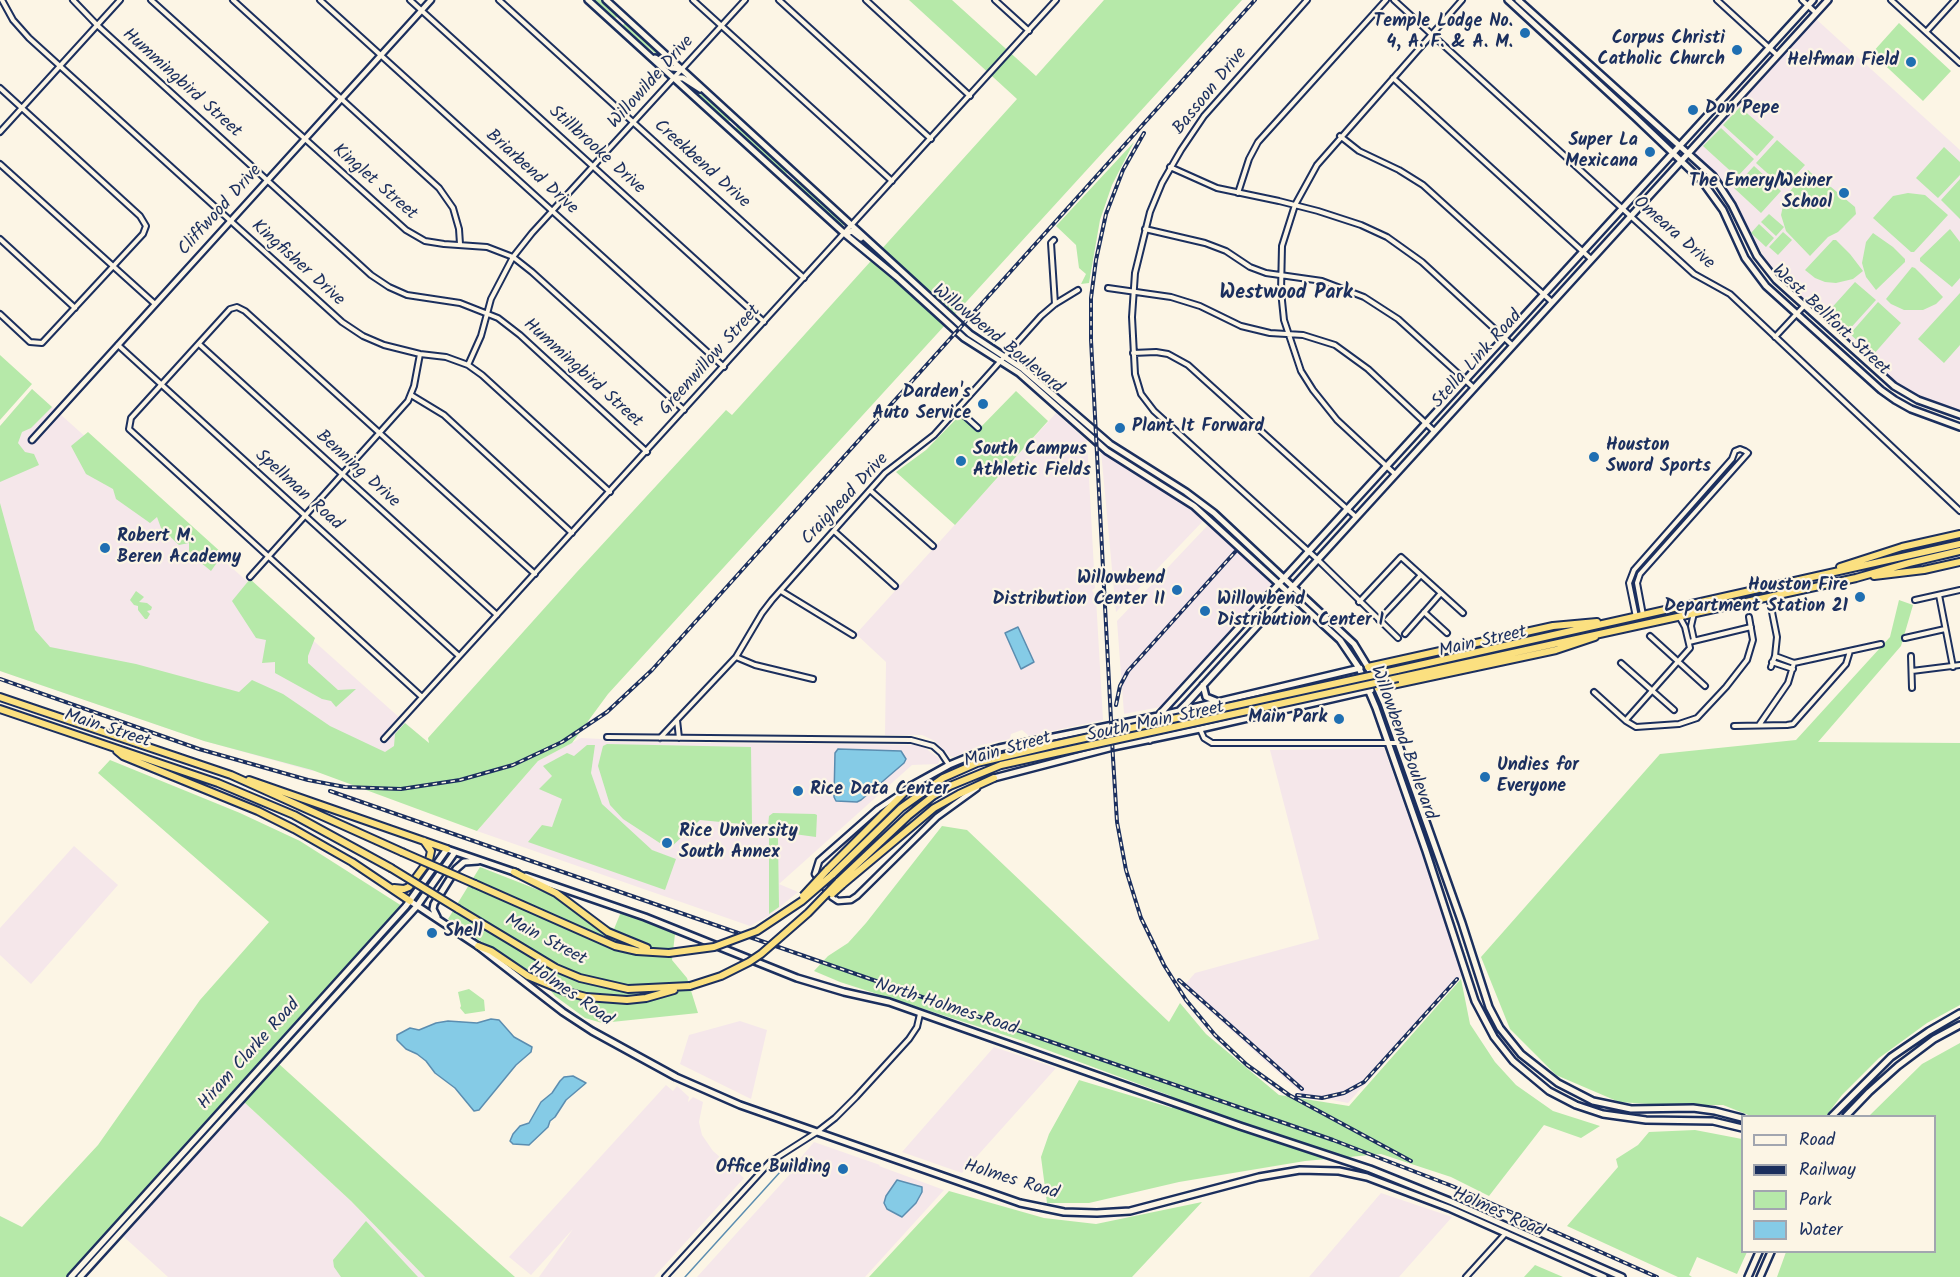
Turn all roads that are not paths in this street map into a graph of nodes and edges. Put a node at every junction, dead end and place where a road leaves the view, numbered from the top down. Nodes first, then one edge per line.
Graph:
1 (2, 0) edge
2 (74, 0) edge
3 (120, 0) edge
4 (151, 0) edge
5 (233, 0) edge
6 (320, 0) edge
7 (410, 0) edge
8 (431, 0) edge
9 (499, 0) edge
10 (588, 0) edge
11 (606, 0) edge
12 (693, 0) edge
13 (745, 0) edge
14 (778, 0) edge
15 (866, 0) edge
16 (995, 0) edge
17 (1056, 0) edge
18 (1307, 0) edge
19 (1386, 0) edge
20 (1394, 0) edge
21 (1462, 0) edge
22 (1508, 0) edge
23 (1518, 0) edge
24 (1717, 0) edge
25 (1802, 0) edge
26 (1813, 0) edge
27 (1828, 0) edge
28 (1892, 0) edge
29 (1955, 0) edge
30 (1808, 6) junction
31 (422, 11) junction
32 (1531, 12) junction
33 (1816, 13) junction
34 (623, 16) junction
35 (1526, 17) junction
36 (97, 25) junction
37 (616, 26) junction
38 (721, 26) junction
39 (1029, 31) junction
40 (1926, 32) junction
41 (1432, 34) junction
42 (1769, 48) junction
43 (1572, 49) junction
44 (646, 53) junction
45 (1567, 54) junction
46 (381, 56) junction
47 (1777, 56) junction
48 (1960, 63) edge
49 (59, 66) junction
50 (682, 69) junction
51 (674, 78) junction
52 (1393, 78) junction
53 (0, 88) edge
54 (970, 96) junction
55 (714, 98) junction
56 (342, 99) junction
57 (22, 108) junction
58 (1642, 110) junction
59 (1635, 117) junction
60 (737, 120) junction
61 (634, 122) junction
62 (729, 128) junction
63 (0, 132) edge
64 (1340, 136) junction
65 (931, 139) junction
66 (304, 140) junction
67 (1680, 146) junction
68 (1673, 153) junction
69 (1688, 153) junction
70 (1682, 160) junction
71 (0, 164) edge
72 (593, 167) junction
73 (1170, 167) junction
74 (795, 172) junction
75 (267, 181) junction
76 (787, 181) junction
77 (892, 181) junction
78 (1238, 193) junction
79 (1295, 205) junction
80 (1622, 208) junction
81 (553, 212) junction
82 (1736, 213) junction
83 (1631, 216) junction
84 (1726, 217) junction
85 (230, 222) junction
86 (852, 225) junction
87 (1145, 229) junction
88 (845, 234) junction
89 (0, 239) edge
90 (1054, 240) dead end
91 (460, 244) junction
92 (875, 247) junction
93 (1583, 252) junction
94 (513, 257) junction
95 (1591, 259) junction
96 (113, 266) junction
97 (899, 275) junction
98 (1281, 275) junction
99 (804, 278) junction
100 (1108, 288) dead end
101 (1078, 290) dead end
102 (1133, 290) junction
103 (1544, 295) junction
104 (1552, 302) junction
105 (155, 304) junction
106 (1055, 304) junction
107 (1804, 306) junction
108 (75, 308) junction
109 (487, 313) junction
110 (0, 314) edge
111 (1797, 314) junction
112 (764, 322) junction
113 (1288, 335) junction
114 (1775, 337) junction
115 (1504, 338) junction
116 (199, 344) junction
117 (118, 345) junction
118 (1512, 345) junction
119 (420, 354) junction
120 (1133, 354) junction
121 (1004, 356) junction
122 (999, 361) junction
123 (468, 365) junction
124 (724, 367) junction
125 (1027, 377) junction
126 (1883, 377) junction
127 (1465, 380) junction
128 (161, 385) junction
129 (1876, 385) junction
130 (1474, 388) junction
131 (411, 395) junction
132 (957, 409) junction
133 (684, 410) junction
134 (1948, 411) junction
135 (1960, 416) edge
136 (1945, 422) junction
137 (1426, 423) junction
138 (1960, 427) edge
139 (978, 428) dead end
140 (1434, 431) junction
141 (379, 433) junction
142 (32, 440) dead end
143 (1107, 447) junction
144 (647, 452) junction
145 (1387, 466) junction
146 (1725, 467) junction
147 (1731, 472) junction
148 (1395, 474) junction
149 (342, 475) junction
150 (871, 491) junction
151 (610, 492) junction
152 (1348, 509) junction
153 (1687, 511) junction
154 (1960, 511) edge
155 (1214, 513) junction
156 (305, 516) junction
157 (1692, 516) junction
158 (1356, 517) junction
159 (1209, 519) junction
160 (834, 531) junction
161 (572, 533) junction
162 (1960, 534) edge
163 (1960, 544) edge
164 (933, 546) dead end
165 (1309, 551) junction
166 (1960, 551) edge
167 (268, 557) junction
168 (1317, 559) junction
169 (1642, 560) junction
170 (1960, 562) edge
171 (1648, 565) junction
172 (535, 574) junction
173 (1421, 575) junction
174 (250, 577) dead end
175 (1285, 578) junction
176 (1856, 578) junction
177 (1802, 580) junction
178 (1279, 584) junction
179 (1293, 585) junction
180 (895, 586) dead end
181 (1960, 590) edge
182 (781, 591) junction
183 (1287, 591) junction
184 (1441, 593) junction
185 (1939, 595) junction
186 (1769, 596) junction
187 (1915, 600) dead end
188 (1359, 602) junction
189 (1424, 612) junction
190 (1695, 612) junction
191 (1463, 613) dead end
192 (497, 615) junction
193 (1639, 616) junction
194 (1678, 616) junction
195 (1749, 617) dead end
196 (1626, 619) junction
197 (1379, 621) junction
198 (1337, 626) junction
199 (1751, 627) junction
200 (1691, 629) junction
201 (1945, 629) junction
202 (1686, 631) junction
203 (1332, 632) junction
204 (1447, 633) dead end
205 (1405, 634) dead end
206 (853, 635) dead end
207 (1650, 636) dead end
208 (1398, 638) dead end
209 (1905, 638) dead end
210 (1692, 641) junction
211 (1881, 644) dead end
212 (1850, 651) junction
213 (1216, 653) junction
214 (459, 656) junction
215 (1775, 656) junction
216 (1911, 656) dead end
217 (736, 657) junction
218 (1225, 661) junction
219 (1389, 662) junction
220 (1679, 662) junction
221 (1621, 663) dead end
222 (1960, 665) edge
223 (1793, 666) junction
224 (1368, 667) junction
225 (1953, 667) junction
226 (1359, 668) junction
227 (1912, 671) junction
228 (1340, 673) junction
229 (813, 679) dead end
230 (1397, 681) junction
231 (1203, 685) junction
232 (1705, 686) dead end
233 (1378, 688) junction
234 (1912, 688) dead end
235 (1369, 690) junction
236 (1653, 691) junction
237 (1594, 692) dead end
238 (1348, 695) junction
239 (422, 697) junction
240 (0, 698) edge
241 (1218, 702) junction
242 (0, 709) edge
243 (1674, 710) dead end
244 (1179, 711) junction
245 (1158, 716) junction
246 (677, 720) junction
247 (1626, 721) junction
248 (1132, 722) junction
249 (1759, 725) junction
250 (1734, 726) dead end
251 (1200, 729) junction
252 (607, 737) dead end
253 (660, 738) junction
254 (679, 738) junction
255 (384, 739) dead end
256 (1150, 740) junction
257 (1137, 742) junction
258 (1398, 743) junction
259 (1389, 744) junction
260 (115, 749) junction
261 (949, 765) junction
262 (219, 771) junction
263 (994, 778) junction
264 (911, 786) junction
265 (1418, 799) junction
266 (1409, 802) junction
267 (424, 841) junction
268 (1436, 848) junction
269 (447, 849) junction
270 (1426, 851) junction
271 (454, 852) junction
272 (482, 861) junction
273 (514, 872) junction
274 (830, 873) junction
275 (840, 884) junction
276 (391, 887) junction
277 (410, 901) junction
278 (417, 906) junction
279 (443, 922) junction
280 (1462, 923) junction
281 (1452, 928) junction
282 (478, 946) junction
283 (666, 953) junction
284 (362, 954) junction
285 (368, 959) junction
286 (681, 988) junction
287 (1485, 998) junction
288 (1475, 1001) junction
289 (316, 1005) junction
290 (322, 1009) junction
291 (1960, 1013) edge
292 (920, 1014) junction
293 (1960, 1025) edge
294 (1929, 1031) junction
295 (1934, 1039) junction
296 (272, 1053) junction
297 (278, 1058) junction
298 (1530, 1063) junction
299 (1523, 1071) junction
300 (1862, 1084) junction
301 (1869, 1092) junction
302 (233, 1097) junction
303 (1593, 1101) junction
304 (238, 1102) junction
305 (1667, 1109) junction
306 (1589, 1110) junction
307 (1834, 1115) edge
308 (1847, 1115) edge
309 (1741, 1118) edge
310 (1667, 1119) junction
311 (1741, 1128) edge
312 (817, 1132) junction
313 (194, 1140) junction
314 (200, 1144) junction
315 (1370, 1169) joint
316 (154, 1184) junction
317 (162, 1187) junction
318 (1510, 1227) junction
319 (1505, 1233) junction
320 (113, 1235) junction
321 (1758, 1253) edge
322 (1771, 1253) edge
323 (1612, 1275) edge
324 (71, 1277) edge
325 (80, 1277) edge
326 (665, 1277) edge
327 (1466, 1277) edge
328 (1604, 1277) edge
329 (1622, 1277) edge
330 (1748, 1277) edge
331 (1760, 1277) edge

1 - 49 street, Kingfisher Drive
2 - 36 street, Hummingbird Street
3 - 36 street
4 - 66 street, Kinglet Street
5 - 56 street
6 - 46 street, Briarbend Drive
7 - 31 street, Stillbrooke Drive
8 - 31 street, Cliffwood Drive
9 - 61 street, Creekbend Drive
10 - 37 main road, Willowbend Boulevard
11 - 34 main road, Willowbend Boulevard
12 - 38 street
13 - 38 street, Willowilde Drive
14 - 65 street
15 - 54 street
16 - 39 street
17 - 39 street, Greenwillow Street
18 - 73 street, Bassoon Drive
19 - 78 street
20 - 41 street, Omeara Drive
21 - 41 street
22 - 35 main road, West Bellfort Street
23 - 32 main road, West Bellfort Street
24 - 42 street
25 - 30 street
26 - 30 main road, Stella Link Road
27 - 33 main road, Stella Link Road
28 - 40 street
29 - 40 street
30 - 33 street
30 - 42 main road, Stella Link Road
31 - 46 street, Cliffwood Drive
31 - 72 street, Stillbrooke Drive
32 - 35 main road
32 - 43 main road, West Bellfort Street
33 - 47 main road, Stella Link Road
34 - 37 main road
34 - 50 main road, Willowbend Boulevard
35 - 45 main road, West Bellfort Street
36 - 49 street
36 - 75 street, Hummingbird Street
37 - 44 main road, Willowbend Boulevard
38 - 50 street, Willowilde Drive
38 - 77 street
39 - 54 street, Greenwillow Street
40 - 48 street
41 - 52 street
41 - 80 street, Omeara Drive
42 - 47 street
42 - 67 main road, Stella Link Road
43 - 45 main road
43 - 58 main road, West Bellfort Street
44 - 50 main road
44 - 51 main road, Willowbend Boulevard
45 - 59 main road, West Bellfort Street
46 - 56 street, Cliffwood Drive
46 - 81 street, Briarbend Drive
47 - 69 main road, Stella Link Road
49 - 57 street
49 - 85 street, Kingfisher Drive
50 - 51 street, Willowilde Drive
50 - 55 main road, Willowbend Boulevard
51 - 55 main road
51 - 61 street, Willowilde Drive
51 - 62 main road, Willowbend Boulevard
52 - 64 street
52 - 93 street
53 - 57 street
54 - 65 street, Greenwillow Street
55 - 60 main road, Willowbend Boulevard
56 - 66 street, Cliffwood Drive
56 - 91 street
57 - 63 street
57 - 96 street
58 - 59 main road
58 - 67 main road, West Bellfort Street
59 - 68 main road, West Bellfort Street
60 - 62 main road
60 - 74 main road, Willowbend Boulevard
61 - 72 street, Willowilde Drive
61 - 99 street, Creekbend Drive
62 - 76 main road, Willowbend Boulevard
64 - 79 street
64 - 103 street
65 - 77 street, Greenwillow Street
66 - 75 street, Cliffwood Drive
66 - 91 street, Kinglet Street
67 - 68 main road, Stella Link Road
67 - 69 main road, West Bellfort Street
68 - 70 main road, West Bellfort Street
68 - 80 main road, Stella Link Road
69 - 70 main road, Stella Link Road
69 - 82 main road, West Bellfort Street
70 - 83 main road, Stella Link Road
70 - 84 main road, West Bellfort Street
71 - 96 street
72 - 81 street, Willowilde Drive
72 - 112 street, Stillbrooke Drive
73 - 78 street
73 - 87 street, Bassoon Drive
74 - 76 main road
74 - 86 main road, Willowbend Boulevard
75 - 85 street, Cliffwood Drive
75 - 109 street, Hummingbird Street
76 - 88 main road, Willowbend Boulevard
77 - 86 street, Greenwillow Street
78 - 79 street
79 - 98 street
79 - 115 street
80 - 83 street, Omeara Drive
80 - 93 main road, Stella Link Road
81 - 94 street, Willowilde Drive
81 - 124 street, Briarbend Drive
82 - 84 main road
82 - 107 main road, West Bellfort Street
83 - 95 main road, Stella Link Road
83 - 114 street, Omeara Drive
84 - 111 main road, West Bellfort Street
85 - 105 street, Cliffwood Drive
85 - 119 street, Kingfisher Drive
86 - 88 street, Greenwillow Street
86 - 92 main road, Willowbend Boulevard
87 - 98 street
87 - 102 street, Bassoon Drive
88 - 92 main road
88 - 97 main road, Willowbend Boulevard
88 - 99 street, Greenwillow Street
89 - 108 street
90 - 106 street
91 - 94 street, Kinglet Street
92 - 97 main road, Willowbend Boulevard
93 - 95 street
93 - 103 main road, Stella Link Road
94 - 109 street, Willowilde Drive
94 - 133 street, Kinglet Street
95 - 104 main road, Stella Link Road
96 - 105 street
96 - 108 street
97 - 121 main road, Willowbend Boulevard
97 - 122 main road, Willowbend Boulevard
98 - 113 street
98 - 127 street
99 - 112 street, Greenwillow Street
100 - 102 street
101 - 106 street, Craighead Drive
102 - 113 street
102 - 120 street, Bassoon Drive
103 - 104 street
103 - 115 main road, Stella Link Road
104 - 118 main road, Stella Link Road
105 - 117 street, Cliffwood Drive
106 - 121 street, Craighead Drive
107 - 111 street
107 - 126 main road, West Bellfort Street
108 - 110 street
109 - 123 street, Willowilde Drive
109 - 144 street, Hummingbird Street
111 - 114 street
111 - 129 main road, West Bellfort Street
112 - 124 street, Greenwillow Street
113 - 137 street
113 - 145 street
114 - 154 street, Omeara Drive
115 - 118 street
115 - 127 main road, Stella Link Road
116 - 128 street
116 - 141 street
116 - 149 street, Benning Drive
117 - 128 street, Spellman Road
117 - 142 street, Cliffwood Drive
118 - 130 main road, Stella Link Road
119 - 123 street, Kingfisher Drive
119 - 131 street
120 - 152 street
120 - 165 street, Bassoon Drive
121 - 122 street, Craighead Drive
121 - 125 main road, Willowbend Boulevard
122 - 125 main road, Willowbend Boulevard
122 - 132 street, Craighead Drive
123 - 151 street, Kingfisher Drive
124 - 133 street, Greenwillow Street
125 - 143 main road, Willowbend Boulevard
126 - 129 main road
126 - 134 main road, West Bellfort Street
127 - 130 street
127 - 137 main road, Stella Link Road
128 - 156 street, Spellman Road
128 - 167 street
129 - 136 main road, West Bellfort Street
130 - 140 main road, Stella Link Road
131 - 141 street
131 - 161 street
132 - 139 street
132 - 150 street, Craighead Drive
133 - 144 street, Greenwillow Street
134 - 135 main road, West Bellfort Street
134 - 136 main road
136 - 138 main road, West Bellfort Street
137 - 140 street
137 - 145 main road, Stella Link Road
140 - 148 main road, Stella Link Road
141 - 149 street
141 - 172 street
143 - 155 main road, Willowbend Boulevard
143 - 159 main road, Willowbend Boulevard
144 - 151 street, Greenwillow Street
145 - 148 street
145 - 152 main road, Stella Link Road
146 - 147 street
146 - 147 street
146 - 153 street
147 - 157 street
148 - 158 main road, Stella Link Road
149 - 156 street
149 - 192 street, Benning Drive
150 - 160 street, Craighead Drive
150 - 164 street
151 - 161 street, Greenwillow Street
152 - 158 street
152 - 165 main road, Stella Link Road
153 - 157 street
153 - 169 street
155 - 159 main road
155 - 175 main road, Willowbend Boulevard
156 - 167 street
156 - 214 street, Spellman Road
157 - 171 street
158 - 168 main road, Stella Link Road
159 - 178 main road, Willowbend Boulevard
160 - 180 street
160 - 182 street, Craighead Drive
161 - 172 street, Greenwillow Street
162 - 177 highway
163 - 177 highway, Main Street
165 - 168 street, Bassoon Drive
165 - 175 main road, Stella Link Road
166 - 176 highway, Main Street
167 - 174 street
167 - 239 street
168 - 179 main road, Stella Link Road
168 - 188 street, Bassoon Drive
169 - 171 street
169 - 193 street
170 - 176 highway
171 - 193 street
172 - 192 street, Greenwillow Street
173 - 184 street
173 - 188 street
173 - 197 street
175 - 178 main road, Stella Link Road
175 - 179 main road, Willowbend Boulevard
176 - 186 highway, Main Street
177 - 193 highway, Main Street
178 - 183 main road, Willowbend Boulevard
178 - 213 main road, Stella Link Road
179 - 183 main road, Stella Link Road
179 - 198 main road, Willowbend Boulevard
181 - 185 street
182 - 206 street
182 - 217 street, Craighead Drive
183 - 203 main road, Willowbend Boulevard
183 - 218 main road, Stella Link Road
184 - 189 street
184 - 191 street
185 - 187 street
185 - 201 street
186 - 190 highway, Main Street
186 - 215 street
188 - 197 street, Bassoon Drive
189 - 204 street
189 - 205 street
190 - 194 highway, Main Street
190 - 200 street
192 - 214 street, Greenwillow Street
193 - 196 highway, Main Street
194 - 202 street
194 - 230 highway, Main Street
195 - 199 street
196 - 219 highway
196 - 274 highway, Main Street, bridge
197 - 208 street, Bassoon Drive
198 - 203 main road
198 - 224 main road, Willowbend Boulevard
199 - 210 street
199 - 247 street
200 - 202 street
200 - 210 street
201 - 209 street
201 - 225 street
202 - 210 street
203 - 226 main road, Willowbend Boulevard
207 - 220 street
210 - 220 street
211 - 212 street
212 - 223 street
212 - 249 street
213 - 218 main road
213 - 245 main road, Stella Link Road
214 - 239 street, Greenwillow Street
215 - 223 street
215 - 223 street
216 - 227 street
217 - 229 street
217 - 246 street, Craighead Drive
218 - 231 main road, Stella Link Road
219 - 224 highway
219 - 230 highway
220 - 232 street
220 - 236 street
221 - 236 street
222 - 225 street
223 - 249 street
224 - 226 main road, South Main Street
224 - 233 main road, Willowbend Boulevard
225 - 227 street
226 - 228 main road, South Main Street
226 - 235 main road, Willowbend Boulevard
227 - 234 street
228 - 238 main road
228 - 241 main road, South Main Street
230 - 233 highway
230 - 275 highway, Main Street, bridge
231 - 241 main road
231 - 244 main road, Stella Link Road
233 - 235 main road, South Main Street
233 - 258 main road, Willowbend Boulevard
235 - 238 main road, South Main Street
235 - 259 main road, Willowbend Boulevard
236 - 243 street
236 - 247 street
237 - 247 street
238 - 251 main road, South Main Street
239 - 255 street, Greenwillow Street
240 - 262 highway, Main Street
241 - 244 main road, South Main Street
242 - 260 highway, Main Street
244 - 245 main road, South Main Street
244 - 256 main road, Stella Link Road
245 - 248 main road, South Main Street
246 - 253 street, Craighead Drive
246 - 254 street
248 - 257 main road
248 - 261 main road, South Main Street
249 - 250 street
251 - 256 main road, South Main Street
251 - 259 street
252 - 253 street
253 - 254 street
254 - 261 street
256 - 257 main road, South Main Street
257 - 263 main road, South Main Street
258 - 259 street
258 - 265 main road, Willowbend Boulevard
259 - 266 main road, Willowbend Boulevard
260 - 276 highway
260 - 286 highway, Main Street, bridge
261 - 264 main road, South Main Street
262 - 267 highway
262 - 283 highway, Main Street, bridge
263 - 264 street, South Main Street
263 - 275 highway
264 - 274 highway
265 - 266 main road
265 - 268 main road, Willowbend Boulevard
266 - 270 main road, Willowbend Boulevard
267 - 269 highway
267 - 276 highway
268 - 270 main road
268 - 280 main road, Willowbend Boulevard
269 - 271 main road
269 - 277 main road, Hiram Clarke Road
270 - 281 main road, Willowbend Boulevard
271 - 272 main road
271 - 278 main road, Hiram Clarke Road
272 - 273 main road
272 - 279 main road
273 - 283 highway
273 - 292 main road, North Holmes Road
274 - 283 highway, Main Street, bridge
275 - 286 highway, Main Street, bridge
276 - 277 highway
277 - 278 main road
277 - 284 main road, Hiram Clarke Road
278 - 279 main road
278 - 285 main road, Hiram Clarke Road
279 - 282 main road
280 - 281 main road
280 - 287 main road, Willowbend Boulevard
281 - 288 main road, Willowbend Boulevard
282 - 286 highway
282 - 312 main road, Holmes Road
284 - 285 main road
284 - 289 main road, Hiram Clarke Road
285 - 290 main road, Hiram Clarke Road
287 - 288 main road
287 - 298 main road, Willowbend Boulevard
288 - 299 main road, Willowbend Boulevard
289 - 290 main road
289 - 296 main road, Hiram Clarke Road
290 - 297 main road, Hiram Clarke Road
291 - 294 main road
292 - 312 street
292 - 315 main road, North Holmes Road
293 - 295 main road
294 - 295 main road
294 - 300 main road
295 - 301 main road
296 - 297 main road
296 - 302 main road, Hiram Clarke Road
297 - 304 main road, Hiram Clarke Road
298 - 299 main road
298 - 303 main road, Willowbend Boulevard
299 - 306 main road, Willowbend Boulevard
300 - 301 main road
300 - 307 main road
301 - 308 main road
302 - 304 main road
302 - 313 main road, Hiram Clarke Road
303 - 305 main road, Willowbend Boulevard
303 - 306 main road
304 - 314 main road, Hiram Clarke Road
305 - 309 main road, Willowbend Boulevard
305 - 310 main road
306 - 310 main road, Willowbend Boulevard
310 - 311 main road, Willowbend Boulevard
312 - 319 main road, Holmes Road
312 - 326 street
313 - 314 main road
313 - 316 main road, Hiram Clarke Road
314 - 317 main road, Hiram Clarke Road
315 - 318 main road, Holmes Road
316 - 317 main road
316 - 320 main road, Hiram Clarke Road
317 - 320 main road, Hiram Clarke Road
318 - 319 street
318 - 323 main road, Holmes Road
319 - 327 street
319 - 328 main road, Holmes Road
320 - 324 main road, Hiram Clarke Road
320 - 325 main road, Hiram Clarke Road
321 - 330 main road
322 - 331 main road
323 - 329 main road, Holmes Road

